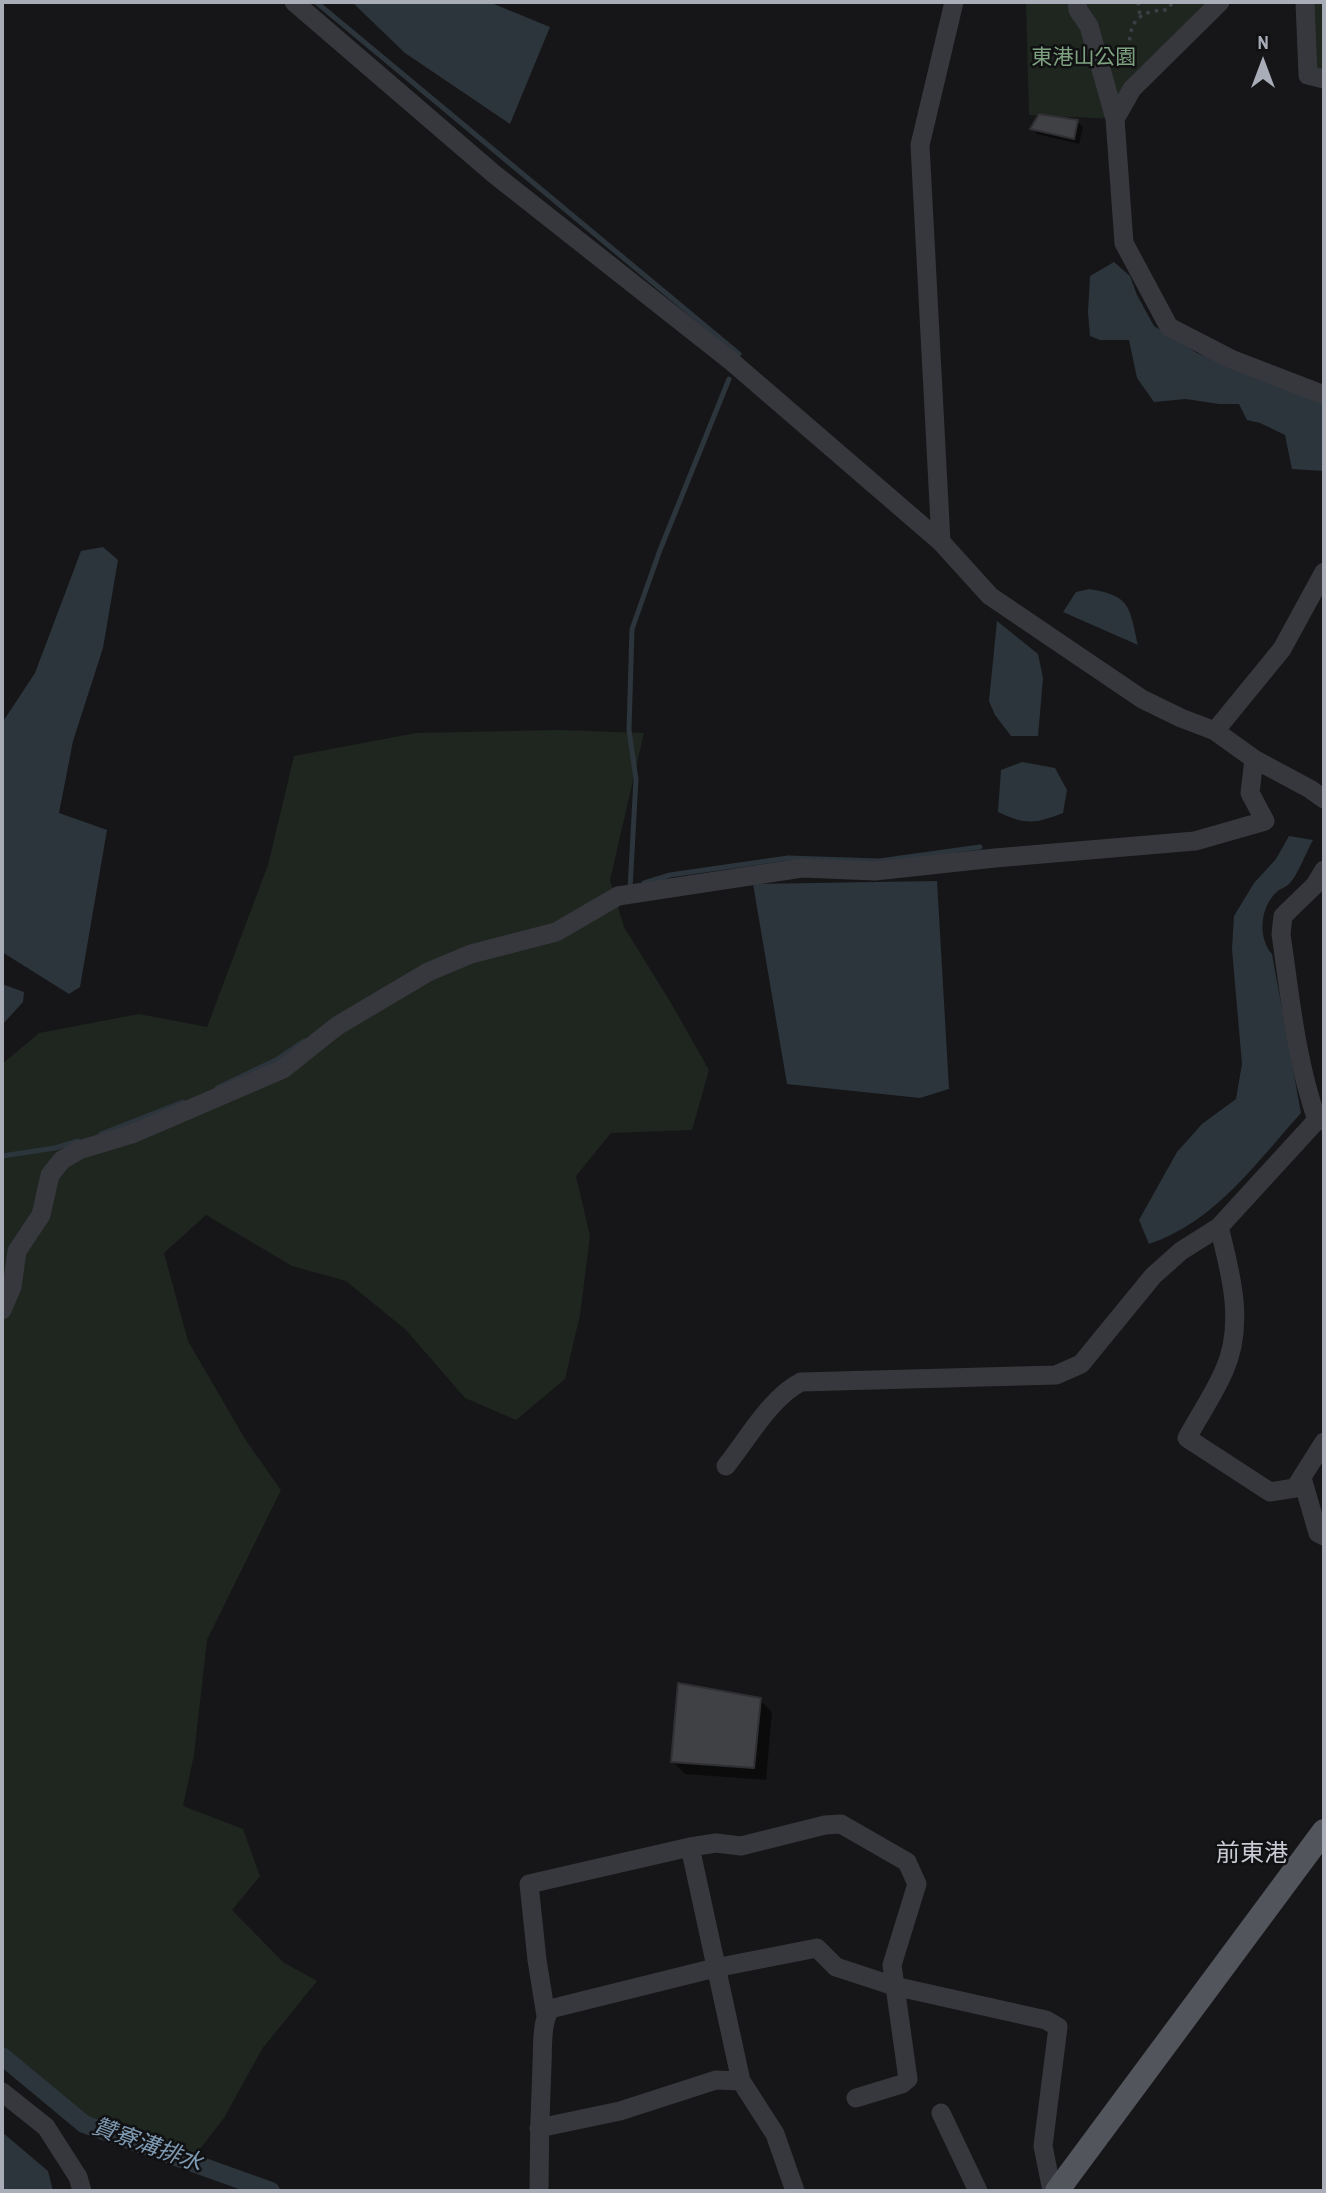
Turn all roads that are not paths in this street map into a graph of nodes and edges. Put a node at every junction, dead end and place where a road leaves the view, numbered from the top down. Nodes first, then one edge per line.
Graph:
1 (294, 2) edge
2 (954, 2) edge
3 (1077, 2) edge
4 (1220, 2) edge
5 (1305, 2) edge
6 (1324, 79) edge
7 (1115, 119) junction
8 (1324, 395) edge
9 (941, 542) junction
10 (1324, 572) edge
11 (1215, 730) junction
12 (1255, 760) junction
13 (1324, 799) edge
14 (1324, 870) edge
15 (1321, 1120) edge
16 (1219, 1227) junction
17 (2, 1310) edge
18 (1324, 1442) edge
19 (726, 1466) dead end
20 (1301, 1478) junction
21 (1324, 1536) edge
22 (1324, 1833) edge
23 (690, 1847) junction
24 (715, 1968) junction
25 (894, 1986) junction
26 (546, 2016) junction
27 (741, 2081) junction
28 (2, 2092) edge
29 (856, 2098) dead end
30 (941, 2113) dead end
31 (539, 2128) junction
32 (82, 2191) edge
33 (539, 2191) edge
34 (795, 2191) edge
35 (978, 2191) edge
36 (1054, 2191) edge

1 - 9 street
2 - 9 street
3 - 7 street
4 - 7 street
5 - 6 street
7 - 8 street
9 - 11 street
10 - 11 street
11 - 12 street
12 - 13 street
12 - 17 street
14 - 15 street
15 - 16 street
16 - 19 street
16 - 20 street
18 - 20 street
20 - 21 street
22 - 36 main road
23 - 24 street
23 - 25 street
23 - 26 street
24 - 25 street
24 - 26 street
24 - 27 street
25 - 29 street
25 - 36 street
26 - 31 street
27 - 31 street
27 - 34 street
28 - 32 street
30 - 35 street
31 - 33 street

